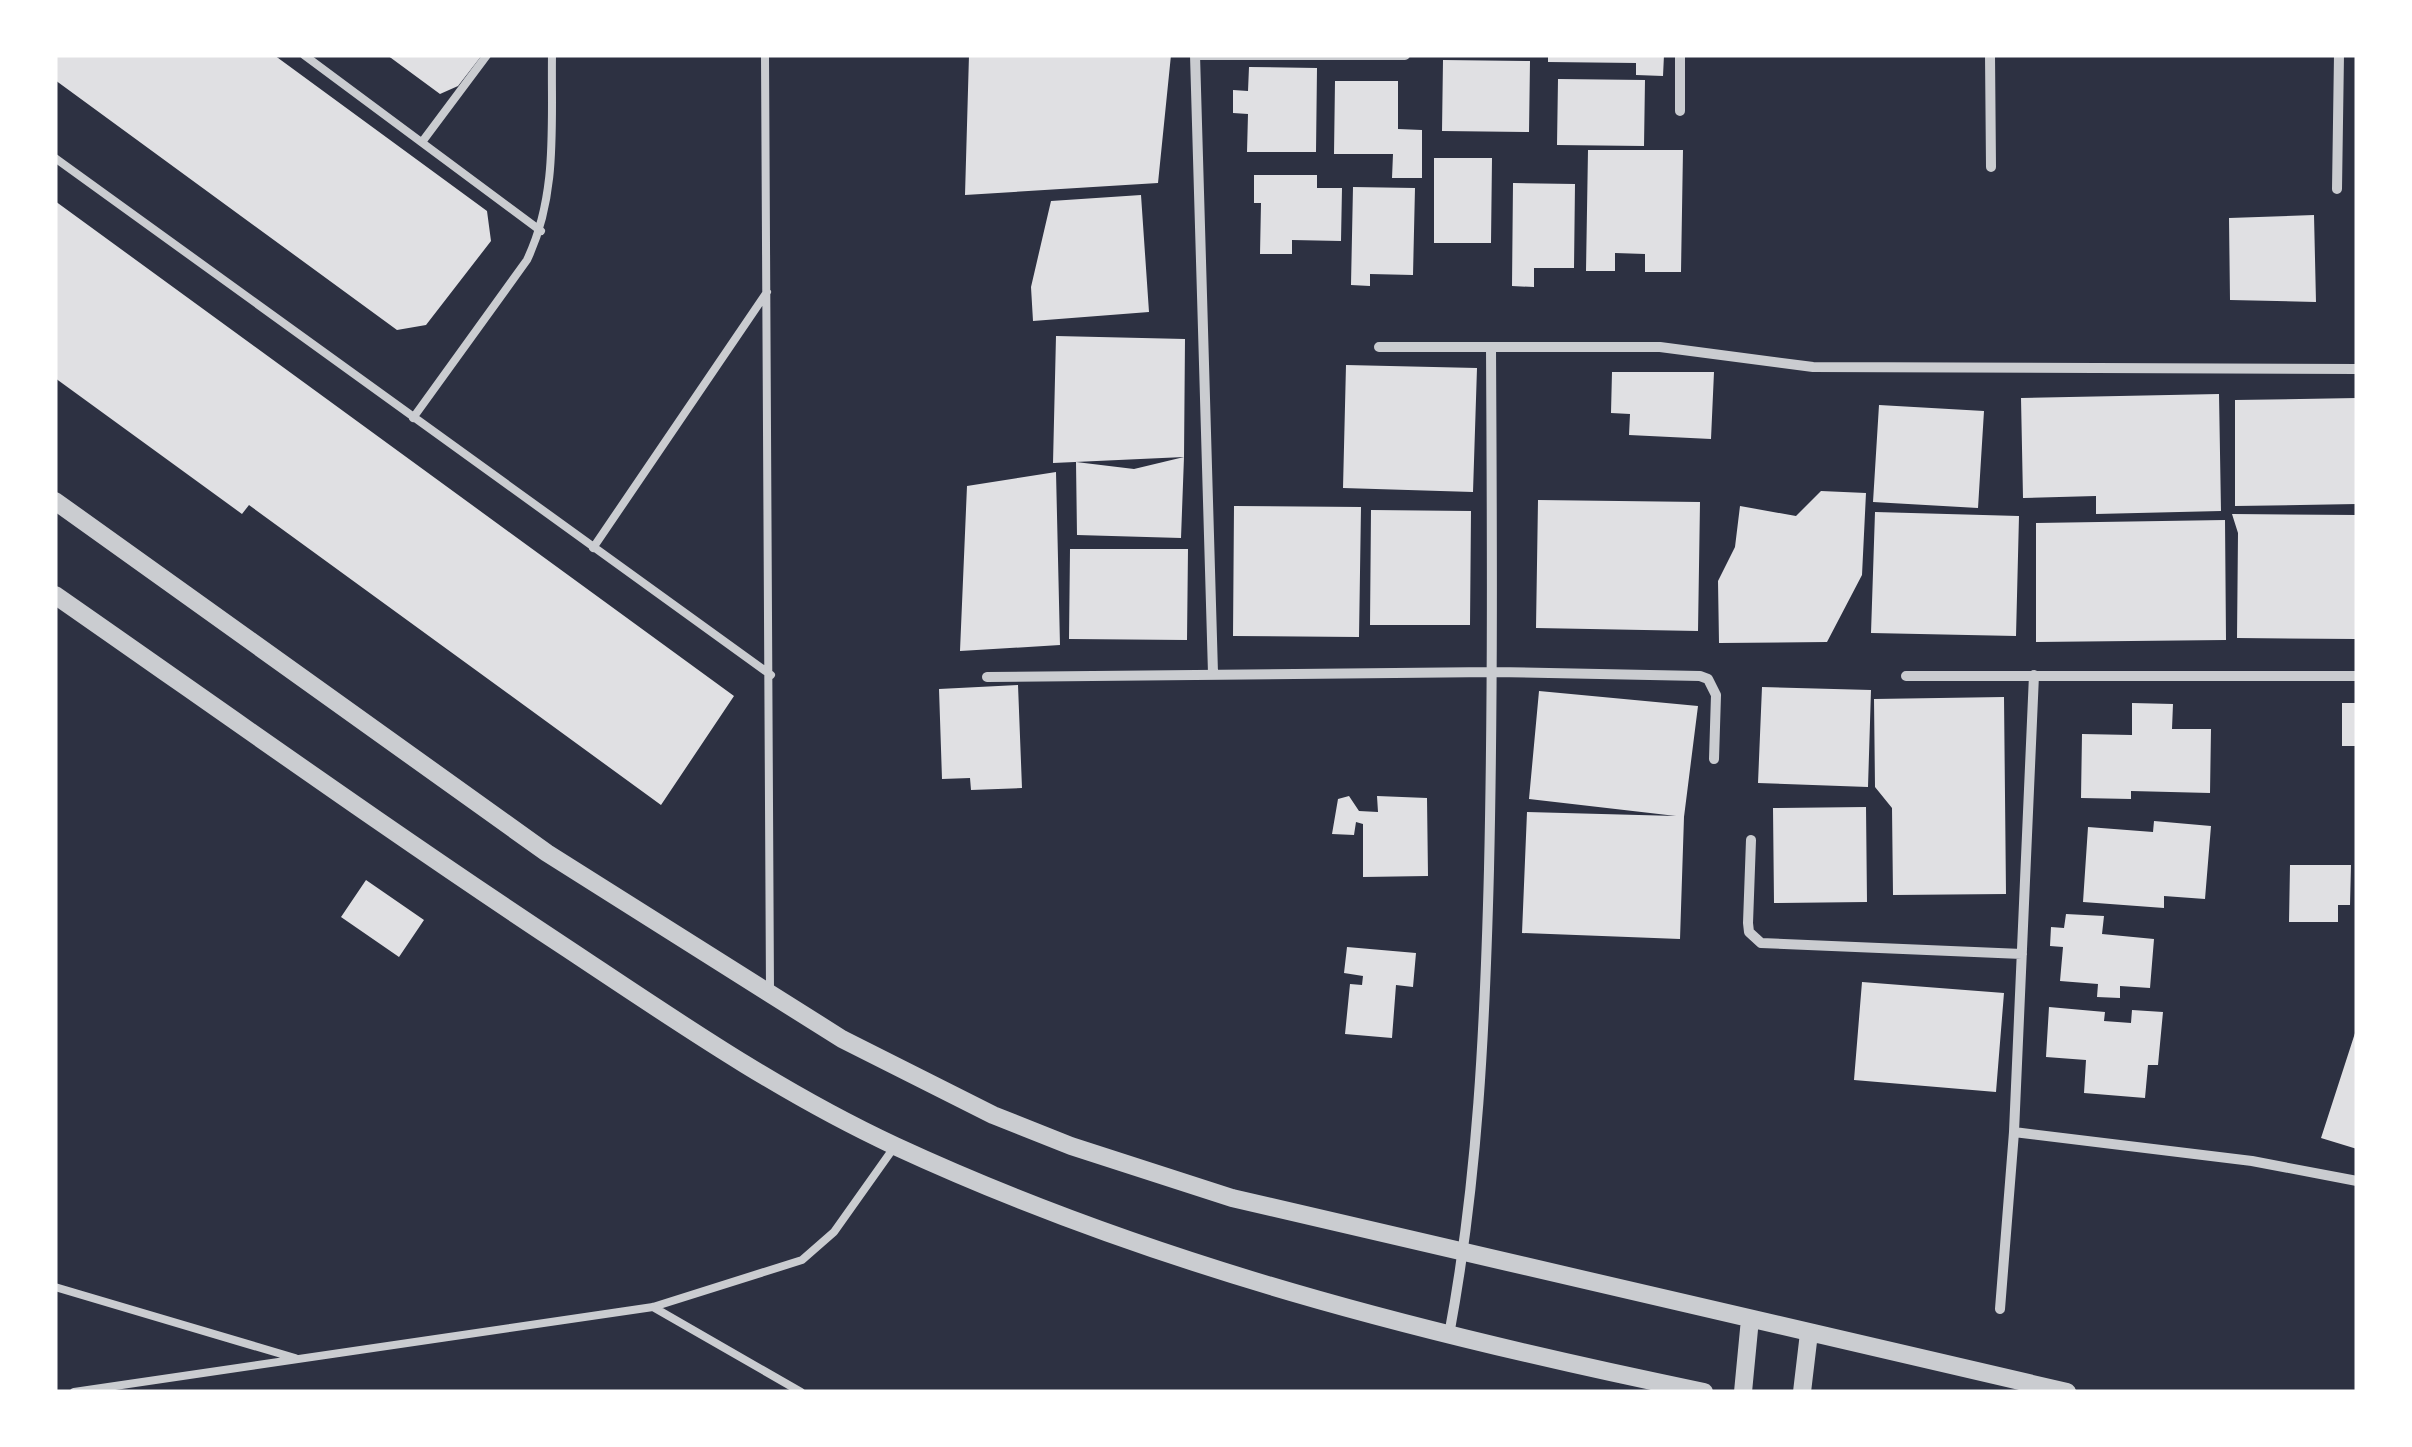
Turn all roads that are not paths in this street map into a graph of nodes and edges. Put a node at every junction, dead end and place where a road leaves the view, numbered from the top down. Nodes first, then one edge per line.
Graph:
1 (304, 55) edge
2 (487, 55) edge
3 (552, 55) edge
4 (765, 55) edge
5 (1195, 55) edge
6 (1405, 55) edge
7 (1680, 55) edge
8 (1990, 55) edge
9 (2339, 55) edge
10 (1680, 110) dead end
11 (422, 142) junction
12 (55, 158) edge
13 (1992, 167) dead end
14 (2337, 189) dead end
15 (541, 230) junction
16 (767, 292) junction
17 (1380, 347) dead end
18 (1490, 347) junction
19 (2357, 369) edge
20 (413, 418) junction
21 (55, 501) edge
22 (593, 548) junction
23 (55, 595) edge
24 (1494, 672) junction
25 (1212, 673) junction
26 (771, 675) junction
27 (2034, 675) junction
28 (1906, 676) dead end
29 (2357, 676) edge
30 (988, 677) dead end
31 (1714, 759) dead end
32 (1751, 840) dead end
33 (2022, 954) junction
34 (770, 996) junction
35 (2014, 1132) junction
36 (895, 1146) junction
37 (2357, 1181) edge
38 (1464, 1253) junction
39 (55, 1287) edge
40 (653, 1307) junction
41 (2000, 1309) dead end
42 (1750, 1319) junction
43 (1810, 1333) junction
44 (1449, 1336) junction
45 (298, 1358) junction
46 (1663, 1388) edge
47 (74, 1392) edge
48 (801, 1392) edge
49 (1704, 1392) edge
50 (1743, 1392) edge
51 (1802, 1392) edge
52 (2066, 1392) edge

1 - 11 lane
2 - 11 lane
3 - 15 lane
4 - 16 lane
5 - 6 street
5 - 25 street
7 - 10 street
8 - 13 street
9 - 14 street
11 - 15 lane
12 - 20 lane
15 - 20 lane
16 - 22 lane
16 - 26 lane
17 - 18 street
18 - 19 street
18 - 24 street
20 - 22 lane
21 - 34 street
22 - 26 lane
23 - 36 street
24 - 25 street
24 - 31 street
24 - 38 street
25 - 30 street
26 - 34 lane
27 - 28 street
27 - 29 street
27 - 33 street
32 - 33 street
33 - 35 street
34 - 38 street
35 - 37 street
35 - 41 street
36 - 40 lane
36 - 44 street
38 - 42 street
38 - 44 street
39 - 45 lane
40 - 45 lane
40 - 48 lane
42 - 43 street
42 - 50 street
43 - 51 street
43 - 52 street
44 - 46 street
45 - 47 lane
46 - 49 street

